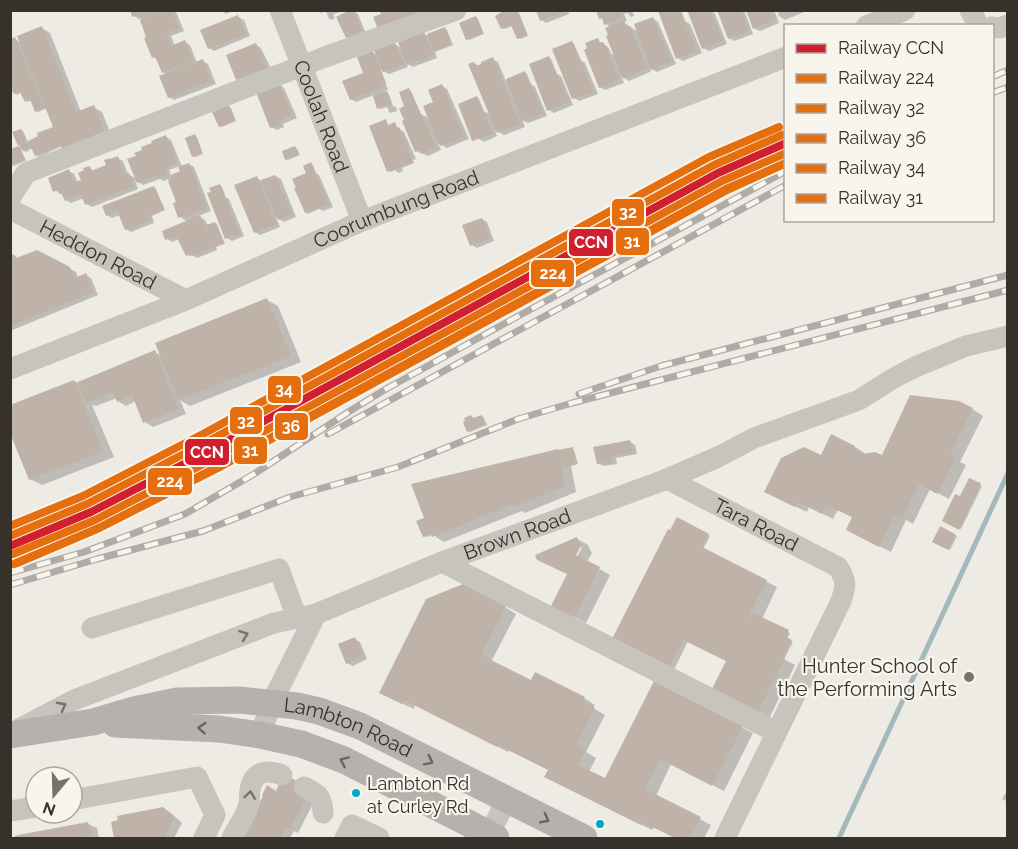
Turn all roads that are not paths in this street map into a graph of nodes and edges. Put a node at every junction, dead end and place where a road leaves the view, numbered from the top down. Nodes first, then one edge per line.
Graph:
1 (280, 10) edge
2 (456, 10) edge
3 (905, 10) edge
4 (970, 10) edge
5 (871, 24) edge
6 (978, 24) edge
7 (784, 58) edge
8 (302, 66) junction
9 (10, 198) edge
10 (10, 209) edge
11 (362, 221) junction
12 (186, 300) junction
13 (1008, 336) edge
14 (10, 369) edge
15 (667, 479) junction
16 (442, 562) junction
17 (306, 616) junction
18 (93, 628) dead end
19 (272, 702) junction
20 (93, 722) junction
21 (776, 732) junction
22 (10, 735) edge
23 (260, 735) junction
24 (282, 775) dead end
25 (304, 787) dead end
26 (84, 798) edge
27 (507, 800) junction
28 (323, 813) dead end
29 (491, 837) edge
30 (204, 838) edge
31 (232, 838) edge
32 (345, 838) edge
33 (379, 838) edge
34 (584, 838) edge
35 (725, 838) edge

1 - 8 street, Coolah Road
2 - 8 street
3 - 5 street
4 - 6 street
7 - 11 street, Coorumbung Road
8 - 9 street
8 - 11 street, Coolah Road
10 - 12 street, Heddon Road
11 - 12 street, Coorumbung Road
12 - 14 street, Coorumbung Road
13 - 15 street, Brown Road
15 - 16 street, Brown Road
15 - 21 street, Tara Road
16 - 17 street, Brown Road
16 - 21 street
17 - 18 street
17 - 19 street
22 -> 17 street, Brown Road
19 - 20 main road, Lambton Road
19 - 23 street
19 -> 27 main road, Lambton Road
20 - 22 main road, Lambton Road
23 -> 20 main road, Lambton Road
21 - 35 street
29 -> 23 main road, Lambton Road
31 -> 24 street
25 - 28 street
26 - 30 street
27 - 29 street
27 -> 34 main road, Lambton Road
32 - 33 street

